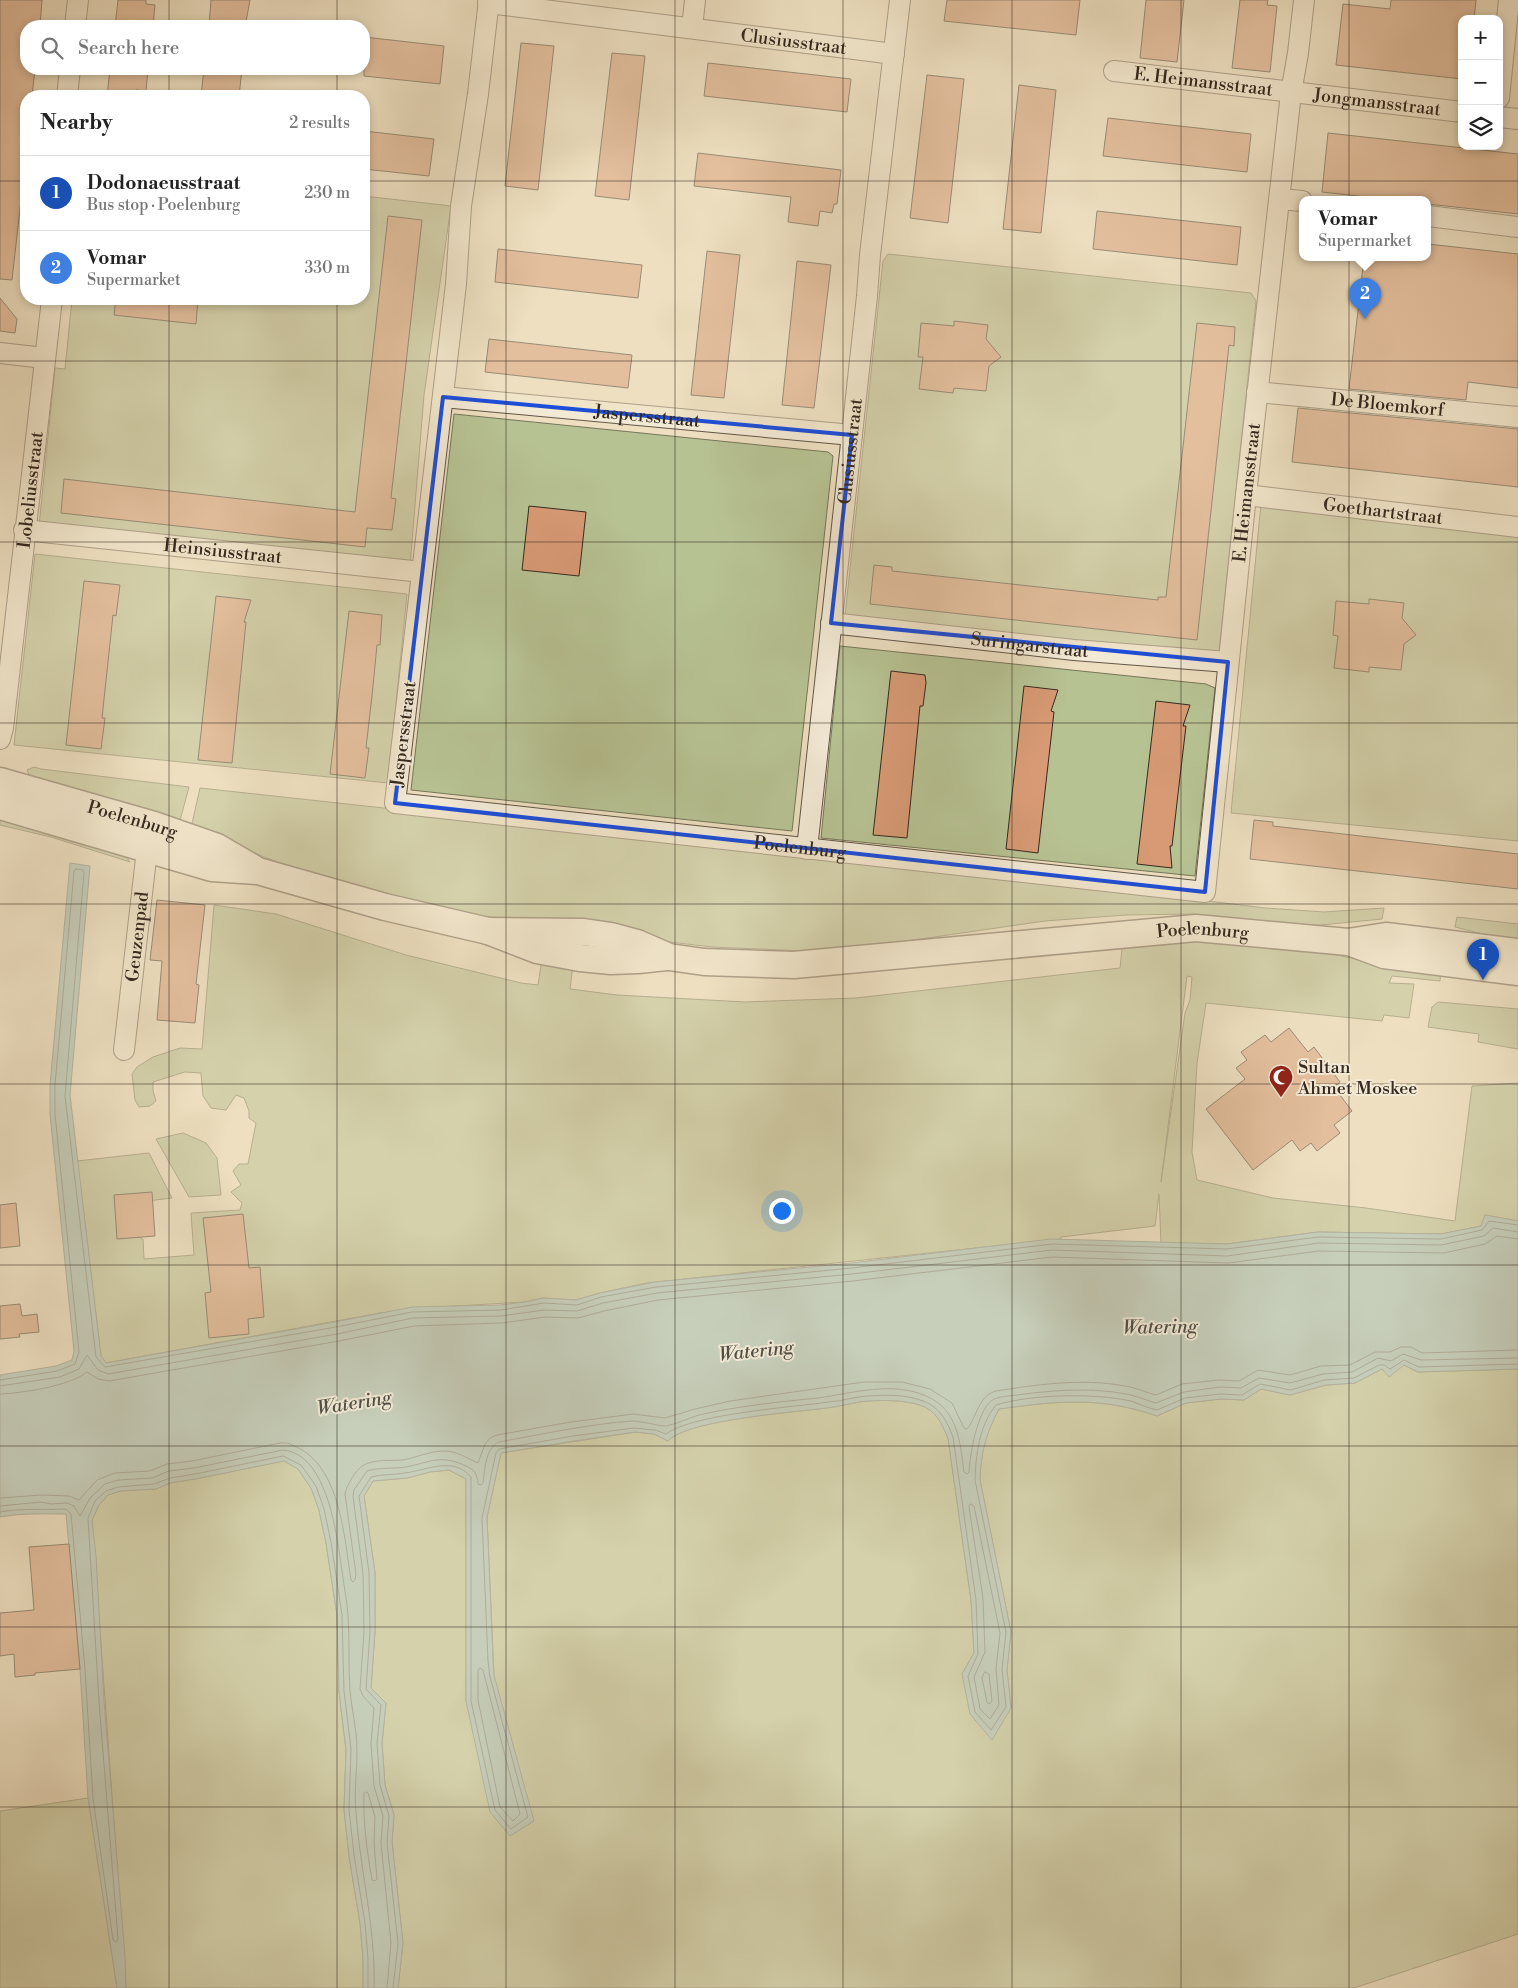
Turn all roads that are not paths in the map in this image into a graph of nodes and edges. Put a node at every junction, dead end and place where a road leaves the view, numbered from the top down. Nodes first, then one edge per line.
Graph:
1 (78, 0) edge
2 (695, 0) edge
3 (900, 0) edge
4 (1304, 0) edge
5 (1509, 0) edge
6 (488, 2) edge
7 (76, 20) edge
8 (692, 28) junction
9 (894, 54) junction
10 (1503, 60) edge
11 (1114, 71) dead end
12 (69, 75) edge
13 (68, 90) edge
14 (1292, 93) junction
15 (1458, 112) edge
16 (1503, 117) edge
17 (1518, 119) edge
18 (1280, 199) junction
19 (1299, 201) edge
20 (1431, 216) edge
21 (1518, 227) edge
22 (51, 305) edge
23 (0, 353) edge
24 (44, 358) junction
25 (1258, 392) junction
26 (442, 397) junction
27 (1518, 417) edge
28 (852, 435) junction
29 (1246, 495) junction
30 (1518, 527) edge
31 (24, 530) junction
32 (422, 572) junction
33 (831, 623) junction
34 (1228, 662) junction
35 (0, 739) edge
36 (0, 781) edge
37 (395, 803) joint
38 (0, 806) edge
39 (151, 838) junction
40 (807, 849) junction
41 (1205, 892) joint
42 (1348, 942) junction
43 (1518, 952) edge
44 (1518, 972) edge
45 (124, 1050) dead end

1 - 7 street
2 - 8 street
3 - 9 street, Clusiusstraat
4 - 14 street, E. Heimansstraat
5 - 10 street
6 - 8 street, Jaspersstraat
6 - 26 street, Jaspersstraat
8 - 9 street, Clusiusstraat
9 - 28 street, Clusiusstraat
11 - 14 street, E. Heimansstraat
12 - 13 street
14 - 15 street, Jongmansstraat
14 - 18 street, E. Heimansstraat
16 - 17 street
18 - 19 street
18 - 25 street, E. Heimansstraat
20 - 21 street
22 - 24 street, Lobeliusstraat
23 - 24 street
24 - 31 street, Lobeliusstraat
25 - 27 street, De Bloemkorf
25 - 29 street, E. Heimansstraat
26 - 28 street, Jaspersstraat
26 - 32 street, Jaspersstraat
28 - 33 street, Clusiusstraat
29 - 30 street, Goethartstraat
29 - 34 street, E. Heimansstraat
31 - 32 street, Heinsiusstraat
31 - 35 street, Lobeliusstraat
32 - 37 street, Jaspersstraat
33 - 34 street, Suringarstraat
33 - 40 street, Clusiusstraat
34 - 41 street, E. Heimansstraat
36 - 39 street, Poelenburg
37 - 40 street, Poelenburg
38 - 39 street, Poelenburg
39 - 42 street, Poelenburg
39 - 45 street, Geuzenpad
40 - 41 street, Poelenburg
42 - 43 street, Poelenburg
42 - 44 street, Poelenburg

